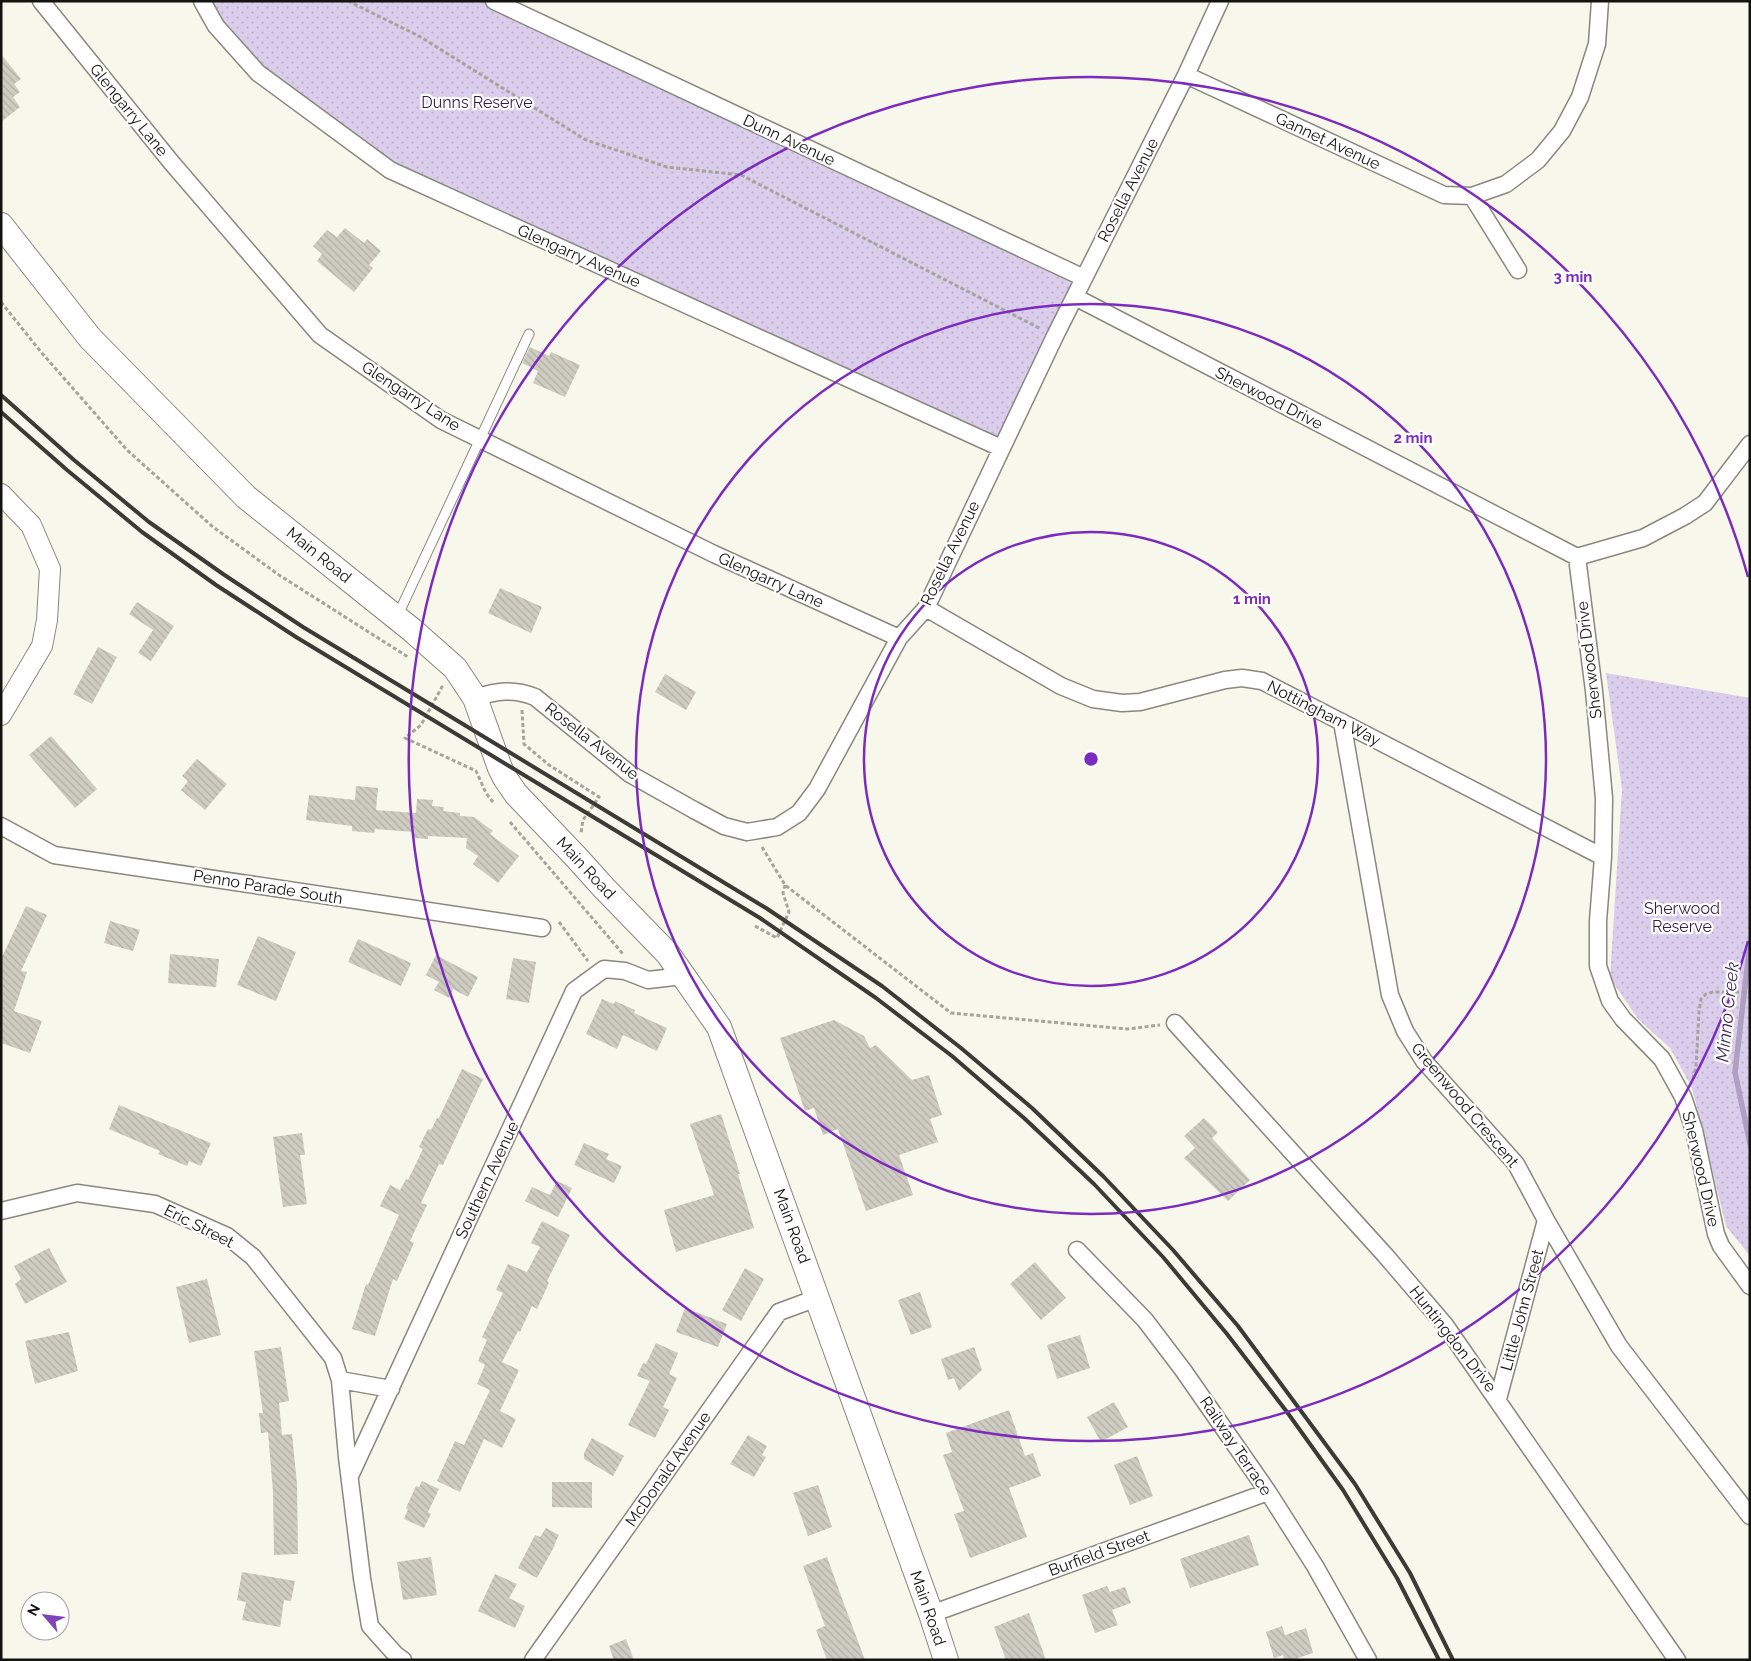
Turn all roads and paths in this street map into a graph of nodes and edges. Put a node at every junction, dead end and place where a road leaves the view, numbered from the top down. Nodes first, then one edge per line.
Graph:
1 (41, 1) edge
2 (202, 1) edge
3 (348, 1) edge
4 (494, 1) edge
5 (1220, 1) edge
6 (1600, 1) edge
7 (1186, 75) junction
8 (1472, 196) junction
9 (1, 225) edge
10 (1518, 270) dead end
11 (1084, 278) junction
12 (1075, 297) junction
13 (1, 302) edge
14 (529, 334) dead end
15 (1055, 336) junction
16 (481, 439) junction
17 (1750, 444) edge
18 (1001, 448) junction
19 (1, 494) edge
20 (1577, 557) junction
21 (926, 608) junction
22 (397, 618) junction
23 (899, 638) junction
24 (414, 661) dead end
25 (436, 680) dead end
26 (522, 692) junction
27 (474, 698) junction
28 (1, 714) edge
29 (1342, 722) junction
30 (498, 808) dead end
31 (505, 815) dead end
32 (1, 826) edge
33 (753, 832) junction
34 (1603, 857) junction
35 (577, 858) junction
36 (785, 885) junction
37 (755, 926) dead end
38 (542, 928) joint
39 (625, 971) junction
40 (597, 974) junction
41 (683, 976) junction
42 (1750, 992) edge
43 (1175, 1023) joint
44 (1683, 1097) junction
45 (1, 1211) edge
46 (1546, 1220) junction
47 (1077, 1250) dead end
48 (1750, 1286) edge
49 (817, 1298) junction
50 (340, 1380) junction
51 (391, 1389) junction
52 (1498, 1399) junction
53 (350, 1476) junction
54 (1268, 1492) junction
55 (1750, 1516) edge
56 (931, 1614) junction
57 (403, 1660) edge
58 (533, 1660) edge
59 (946, 1660) edge
60 (1368, 1660) edge
61 (1677, 1660) edge

1 - 16 street, Glengarry Lane
2 - 18 street, Glengarry Avenue
3 - 15 path
4 - 11 street, Dunn Avenue
5 - 7 street, Rosella Avenue
6 - 8 street, Gannet Avenue
7 - 8 street, Gannet Avenue
7 - 11 street, Rosella Avenue
8 - 10 street
9 - 22 main road, Main Road
11 - 12 street, Rosella Avenue
12 - 15 street, Rosella Avenue
12 - 20 street, Sherwood Drive
13 - 24 path
14 - 16 lane
15 - 18 street, Rosella Avenue
16 - 22 lane
16 - 23 street, Glengarry Lane
17 - 20 street
18 - 21 street, Rosella Avenue
19 - 28 street
20 - 34 street, Sherwood Drive
21 - 23 street, Rosella Avenue
21 - 29 street, Nottingham Way
22 - 27 main road, Main Road
23 - 33 street, Rosella Avenue
25 - 30 path
26 - 27 street, Rosella Avenue
26 - 33 street, Rosella Avenue
26 - 35 path
27 - 35 main road, Main Road
29 - 34 street, Nottingham Way
29 - 46 street, Greenwood Crescent
31 - 39 path
32 - 38 street, Penno Parade South
33 - 36 path
34 - 44 street, Sherwood Drive
35 - 41 main road, Main Road
36 - 37 path
36 - 43 path
38 - 40 path
39 - 40 street, Southern Avenue
39 - 41 street, Southern Avenue
40 - 51 street, Southern Avenue
41 - 49 main road, Main Road
42 - 44 path
43 - 52 street, Huntingdon Drive
44 - 48 street, Sherwood Drive
45 - 50 street, Eric Street
46 - 52 street, Little John Street
46 - 55 street, Greenwood Crescent
47 - 54 street, Railway Terrace
49 - 56 main road, Main Road
49 - 58 street, McDonald Avenue
50 - 51 street
50 - 53 street
51 - 53 street, Southern Avenue
52 - 61 street, Huntingdon Drive
53 - 57 street
54 - 56 street, Burfield Street
54 - 60 street, Railway Terrace
56 - 59 main road, Main Road

